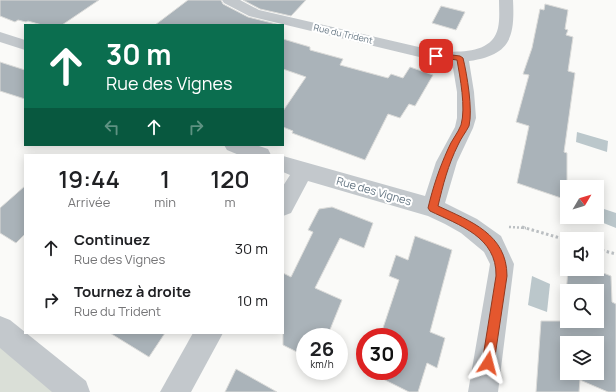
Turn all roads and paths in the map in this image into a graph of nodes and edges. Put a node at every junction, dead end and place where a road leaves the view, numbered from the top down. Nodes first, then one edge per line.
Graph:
1 (229, 0) edge
2 (506, 0) edge
3 (0, 37) edge
4 (24, 45) edge
5 (460, 58) junction
6 (237, 146) edge
7 (257, 154) edge
8 (284, 164) edge
9 (303, 171) junction
10 (284, 204) edge
11 (433, 208) junction
12 (484, 236) junction
13 (560, 238) edge
14 (604, 251) edge
15 (616, 254) edge
16 (0, 330) edge
17 (209, 334) edge
18 (75, 392) edge
19 (175, 392) edge
20 (483, 392) edge

1 - 5 street, Rue du Trident
2 - 5 street, Rue du Trident
3 - 4 street
5 - 11 street
6 - 7 street
8 - 9 street, Rue des Vignes
9 - 10 street
9 - 11 street, Rue des Vignes
11 - 12 street, Rue des Vignes
12 - 13 path
12 - 20 street, Rue des Vignes
14 - 15 path
16 - 18 street
17 - 19 street

